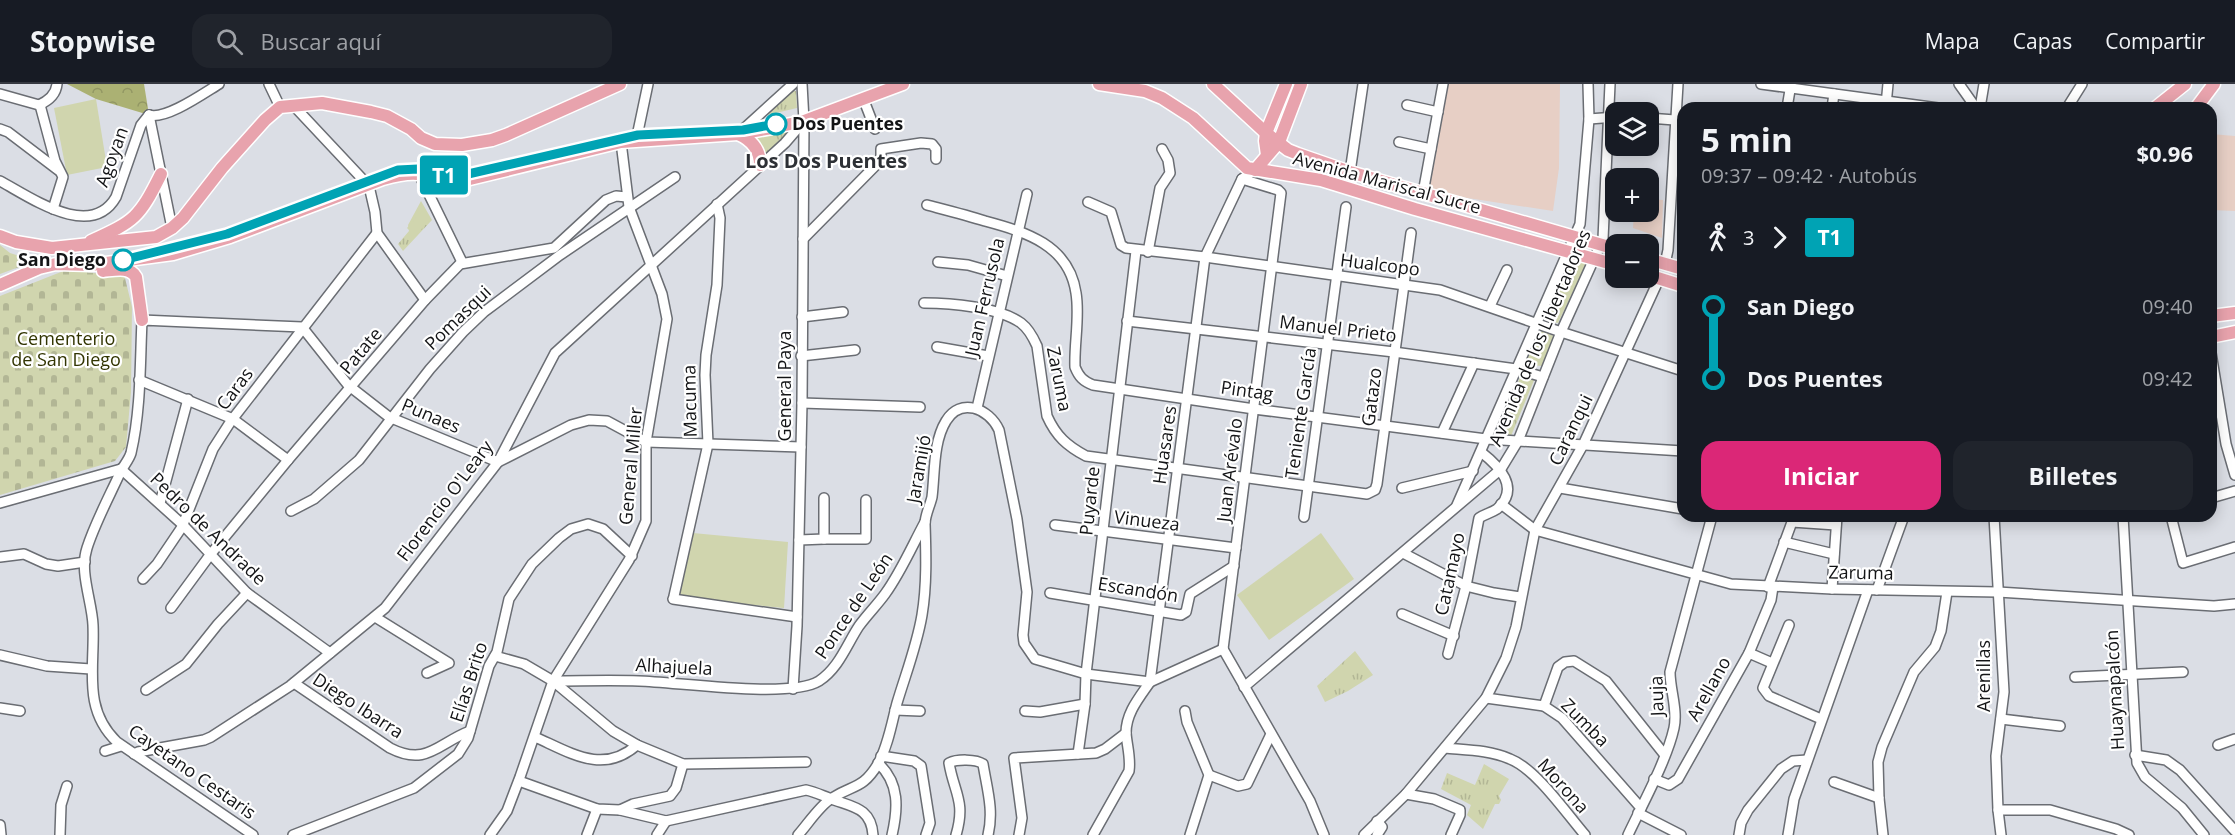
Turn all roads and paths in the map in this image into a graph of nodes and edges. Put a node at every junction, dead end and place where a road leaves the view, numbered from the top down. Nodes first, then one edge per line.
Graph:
1 (57, 84) edge
2 (219, 84) edge
3 (268, 84) edge
4 (620, 84) edge
5 (648, 84) edge
6 (793, 84) edge
7 (802, 84) edge
8 (903, 84) edge
9 (1099, 84) edge
10 (1213, 84) edge
11 (1286, 84) edge
12 (1301, 84) edge
13 (1363, 84) edge
14 (1443, 84) edge
15 (1588, 84) edge
16 (1610, 84) edge
17 (1678, 84) edge
18 (1761, 84) edge
19 (1888, 84) edge
20 (1959, 84) edge
21 (1984, 84) edge
22 (2082, 84) edge
23 (2185, 84) edge
24 (2214, 84) edge
25 (1791, 86) edge
26 (0, 94) edge
27 (1834, 94) junction
28 (863, 98) junction
29 (1611, 102) edge
30 (1788, 102) edge
31 (1833, 102) edge
32 (1872, 102) edge
33 (1886, 102) edge
34 (1973, 102) edge
35 (1980, 102) edge
36 (2071, 102) edge
37 (2162, 102) edge
38 (2200, 102) edge
39 (40, 105) junction
40 (293, 105) junction
41 (1407, 105) dead end
42 (1278, 106) junction
43 (280, 107) junction
44 (1240, 109) junction
45 (1438, 112) junction
46 (149, 115) junction
47 (1605, 117) edge
48 (1589, 119) junction
49 (1659, 119) edge
50 (1676, 120) junction
51 (804, 121) junction
52 (0, 129) edge
53 (875, 129) dead end
54 (1266, 133) junction
55 (738, 134) junction
56 (636, 141) junction
57 (621, 142) junction
58 (1279, 142) junction
59 (1399, 142) dead end
60 (1162, 149) dead end
61 (1431, 149) junction
62 (1267, 155) junction
63 (1609, 156) edge
64 (936, 159) dead end
65 (760, 165) junction
66 (60, 170) junction
67 (1255, 170) junction
68 (1350, 172) junction
69 (1672, 173) junction
70 (161, 174) junction
71 (419, 174) junction
72 (1677, 174) edge
73 (675, 177) dead end
74 (1242, 179) junction
75 (0, 181) edge
76 (369, 186) junction
77 (1422, 193) junction
78 (1026, 194) dead end
79 (628, 202) junction
80 (1088, 202) dead end
81 (717, 204) junction
82 (927, 204) dead end
83 (1346, 207) dead end
84 (53, 209) junction
85 (172, 228) junction
86 (1018, 230) junction
87 (1411, 232) dead end
88 (377, 233) junction
89 (0, 236) edge
90 (1575, 237) junction
91 (803, 239) junction
92 (84, 244) junction
93 (1601, 245) junction
94 (1605, 246) edge
95 (557, 251) junction
96 (1136, 251) junction
97 (1569, 251) junction
98 (1148, 252) junction
99 (1205, 257) junction
100 (1594, 259) junction
101 (462, 262) junction
102 (938, 262) dead end
103 (1605, 262) edge
104 (1659, 262) edge
105 (1665, 264) junction
106 (92, 265) junction
107 (651, 266) junction
108 (1272, 267) junction
109 (1677, 267) edge
110 (1507, 270) dead end
111 (1007, 276) junction
112 (1337, 276) junction
113 (1659, 279) edge
114 (1404, 283) junction
115 (1677, 284) edge
116 (0, 285) edge
117 (1650, 288) edge
118 (425, 300) junction
119 (924, 303) dead end
120 (1490, 306) junction
121 (843, 312) dead end
122 (2235, 313) edge
123 (998, 314) junction
124 (2217, 315) edge
125 (801, 317) junction
126 (142, 321) junction
127 (1127, 321) junction
128 (1536, 323) junction
129 (302, 327) junction
130 (1195, 328) junction
131 (1561, 332) junction
132 (2235, 333) edge
133 (1263, 336) junction
134 (2217, 336) edge
135 (1327, 344) junction
136 (937, 347) dead end
137 (855, 350) dead end
138 (1394, 352) junction
139 (1626, 353) junction
140 (801, 356) junction
141 (988, 356) junction
142 (1474, 363) junction
143 (1516, 369) junction
144 (1677, 369) edge
145 (1543, 377) junction
146 (139, 380) junction
147 (351, 388) junction
148 (1119, 390) junction
149 (188, 399) junction
150 (1187, 399) junction
151 (802, 403) junction
152 (2217, 406) edge
153 (920, 407) dead end
154 (977, 408) junction
155 (1254, 409) junction
156 (1317, 416) junction
157 (392, 418) junction
158 (233, 419) junction
159 (1385, 425) junction
160 (1442, 433) junction
161 (1486, 439) junction
162 (1518, 441) junction
163 (646, 442) junction
164 (708, 444) junction
165 (1583, 445) junction
166 (801, 447) junction
167 (1677, 451) edge
168 (1481, 452) junction
169 (288, 460) junction
170 (1111, 461) junction
171 (498, 462) junction
172 (122, 469) junction
173 (1501, 469) junction
174 (1178, 470) junction
175 (1473, 471) junction
176 (2235, 475) edge
177 (1245, 478) junction
178 (1308, 485) junction
179 (1402, 488) dead end
180 (1560, 488) junction
181 (2235, 491) edge
182 (1372, 492) joint
183 (2217, 496) edge
184 (824, 498) dead end
185 (866, 500) dead end
186 (0, 503) edge
187 (160, 503) junction
188 (1501, 504) junction
189 (1677, 508) edge
190 (1454, 510) junction
191 (291, 511) dead end
192 (1304, 517) dead end
193 (925, 522) junction
194 (1710, 522) edge
195 (1792, 522) edge
196 (1837, 522) edge
197 (1901, 522) edge
198 (1994, 522) edge
199 (2122, 522) edge
200 (2173, 522) edge
201 (183, 525) junction
202 (1055, 525) dead end
203 (1535, 530) junction
204 (1103, 532) junction
205 (824, 539) junction
206 (799, 540) junction
207 (1168, 540) junction
208 (1784, 542) junction
209 (2235, 547) edge
210 (1236, 548) junction
211 (1403, 554) junction
212 (1834, 554) junction
213 (210, 555) junction
214 (632, 556) junction
215 (0, 557) edge
216 (84, 562) junction
217 (1234, 566) junction
218 (1697, 575) junction
219 (143, 579) dead end
220 (1466, 586) junction
221 (1770, 587) junction
222 (1832, 589) junction
223 (1872, 590) junction
224 (1947, 592) junction
225 (1998, 592) junction
226 (247, 593) junction
227 (1050, 593) dead end
228 (1520, 597) junction
229 (1095, 600) junction
230 (2127, 601) junction
231 (2235, 604) edge
232 (171, 608) dead end
233 (1160, 612) junction
234 (1402, 614) dead end
235 (375, 616) junction
236 (797, 616) junction
237 (1789, 625) dead end
238 (1454, 636) junction
239 (1223, 649) junction
240 (330, 653) junction
241 (1749, 653) junction
242 (1448, 654) dead end
243 (0, 655) edge
244 (495, 656) junction
245 (1772, 663) junction
246 (91, 669) junction
247 (2183, 672) dead end
248 (427, 673) dead end
249 (1086, 674) junction
250 (2131, 675) junction
251 (2075, 677) dead end
252 (553, 681) junction
253 (1150, 682) junction
254 (294, 683) junction
255 (1244, 687) junction
256 (793, 689) junction
257 (146, 690) dead end
258 (1486, 698) junction
259 (1085, 704) junction
260 (1544, 706) junction
261 (0, 708) edge
262 (895, 710) junction
263 (20, 711) dead end
264 (920, 711) dead end
265 (1024, 711) dead end
266 (1185, 711) dead end
267 (2001, 718) junction
268 (1821, 719) junction
269 (2060, 726) dead end
270 (470, 732) junction
271 (1126, 733) junction
272 (1271, 734) junction
273 (535, 737) junction
274 (2235, 739) edge
275 (637, 745) junction
276 (2218, 745) dead end
277 (121, 746) junction
278 (1445, 748) junction
279 (105, 751) dead end
280 (134, 754) junction
281 (1078, 754) junction
282 (1664, 754) junction
283 (2135, 755) junction
284 (880, 759) junction
285 (1807, 760) junction
286 (807, 762) dead end
287 (683, 764) junction
288 (1209, 775) junction
289 (1654, 779) junction
290 (519, 781) junction
291 (1834, 782) dead end
292 (67, 786) dead end
293 (1406, 794) junction
294 (1879, 798) junction
295 (831, 799) junction
296 (597, 809) junction
297 (620, 810) junction
298 (1998, 810) junction
299 (1639, 811) junction
300 (666, 821) junction
301 (1377, 821) junction
302 (0, 825) edge
303 (2235, 831) edge
304 (1, 835) edge
305 (60, 835) edge
306 (253, 835) edge
307 (293, 835) edge
308 (490, 835) edge
309 (587, 835) edge
310 (657, 835) edge
311 (798, 835) edge
312 (873, 835) edge
313 (892, 835) edge
314 (926, 835) edge
315 (956, 835) edge
316 (988, 835) edge
317 (1019, 835) edge
318 (1093, 835) edge
319 (1190, 835) edge
320 (1324, 835) edge
321 (1364, 835) edge
322 (1377, 835) edge
323 (1451, 835) edge
324 (1585, 835) edge
325 (1628, 835) edge
326 (1681, 835) edge
327 (1738, 835) edge
328 (1788, 835) edge
329 (1883, 835) edge
330 (2001, 835) edge
331 (2129, 835) edge
332 (2204, 835) edge

1 - 39 street
2 - 46 street, Agoyan
3 - 43 street
4 - 40 main road
5 - 56 street
6 - 55 street
7 - 51 street, General Paya
8 - 28 main road
9 - 67 main road, Avenida Mariscal Sucre
10 - 44 main road, Avenida Mariscal Sucre
11 - 42 main road
12 - 58 main road
13 - 68 street
14 - 45 street
15 - 48 street, Avenida de los Libertadores
16 - 29 street, Avenida de los Libertadores
17 - 50 street
18 - 25 street
19 - 33 street
20 - 34 street
21 - 35 street
22 - 36 street
23 - 37 main road
24 - 38 main road
25 - 27 street
25 - 30 street
26 - 39 street
27 - 31 street
27 - 32 street
28 - 51 main road
28 - 53 street
39 - 66 street
40 - 43 main road
40 - 76 street
41 - 45 street
42 - 44 main road
42 - 54 main road
43 - 85 main road
44 - 54 main road, Avenida Mariscal Sucre
45 - 61 street
46 - 70 street
46 - 84 street, Agoyan
47 - 48 street
48 - 90 street, Avenida de los Libertadores
49 - 50 street
50 - 69 street
51 - 55 main road
51 - 65 street, Florencio O'Leary
51 - 91 street, General Paya
52 - 66 street
54 - 58 main road, Avenida Mariscal Sucre
54 - 62 main road
55 - 56 main road
55 - 65 main road
56 - 57 main road
57 - 71 main road
57 - 79 street, General Miller
58 - 62 main road
58 - 68 main road, Avenida Mariscal Sucre
59 - 61 street
60 - 98 street
61 - 77 street
62 - 67 main road
63 - 93 street, Avenida de los Libertadores
64 - 91 street
65 - 81 street, Florencio O'Leary
66 - 84 street
67 - 74 street, Huasares
67 - 97 main road, Avenida Mariscal Sucre
68 - 77 main road, Avenida Mariscal Sucre
69 - 72 street
69 - 105 street
70 - 85 street
70 - 92 main road
71 - 76 main road
71 - 101 street
73 - 79 street, Pomasqui
74 - 99 street, Huasares
74 - 108 street, Juan Arévalo
75 - 84 street, Agoyan
76 - 88 street
76 - 106 main road
77 - 90 main road, Avenida Mariscal Sucre
78 - 86 street, Juan Ferrusola
79 - 95 street, Pomasqui
79 - 95 street
79 - 107 street, General Miller
80 - 96 street
81 - 107 street, Florencio O'Leary
81 - 164 street, Macuma
82 - 86 street, Pintag
83 - 112 street, Teniente García
85 - 92 main road
86 - 111 street, Juan Ferrusola
86 - 148 street, Pintag
87 - 114 street, Gatazo
88 - 118 street
88 - 129 street, Caras
89 - 92 main road
90 - 93 main road, Avenida Mariscal Sucre
90 - 97 street, Avenida de los Libertadores
91 - 125 street, General Paya
93 - 94 main road, Avenida Mariscal Sucre
93 - 100 street, Avenida de los Libertadores
95 - 101 street
95 - 157 street, Pomasqui
96 - 98 street, Hualcopo
96 - 127 street, Puyarde
97 - 100 main road, Avenida Mariscal Sucre
97 - 128 street, Avenida de los Libertadores
98 - 99 street, Hualcopo
99 - 108 street, Hualcopo
99 - 130 street, Huasares
100 - 103 main road, Avenida Mariscal Sucre
100 - 131 street, Avenida de los Libertadores
101 - 118 street, Patate
102 - 111 street
104 - 105 main road
105 - 109 main road
106 - 116 main road
106 - 126 main road
107 - 163 street, General Miller
107 - 171 street, Florencio O'Leary
108 - 112 street, Hualcopo
108 - 133 street, Juan Arévalo
110 - 120 street
111 - 123 street, Juan Ferrusola
112 - 114 street, Hualcopo
112 - 135 street, Teniente García
113 - 115 main road
114 - 120 street, Hualcopo
114 - 138 street, Gatazo
117 - 139 street, Caranqui
118 - 147 street, Patate
119 - 123 street, Zaruma
120 - 128 street, Hualcopo
121 - 125 street
122 - 124 main road
123 - 141 street, Juan Ferrusola
123 - 170 street, Zaruma
125 - 140 street, General Paya
126 - 129 street
126 - 146 street, Cayetano Cestaris
127 - 130 street, Manuel Prieto
127 - 148 street, Puyarde
128 - 131 street, Hualcopo
128 - 143 street, Avenida de los Libertadores
129 - 147 street, Punaes
129 - 158 street, Caras
130 - 133 street, Manuel Prieto
130 - 150 street, Huasares
131 - 139 street, Hualcopo
131 - 145 street, Avenida de los Libertadores
132 - 134 main road
133 - 135 street, Manuel Prieto
133 - 155 street, Juan Arévalo
135 - 138 street, Manuel Prieto
135 - 156 street, Teniente García
136 - 141 street
137 - 140 street
138 - 142 street, Manuel Prieto
138 - 159 street, Gatazo
139 - 144 street, Hualcopo
139 - 165 street, Caranqui
140 - 151 street, General Paya
141 - 154 street, Juan Ferrusola
142 - 143 street, Manuel Prieto
142 - 160 street
143 - 145 street, Manuel Prieto
143 - 161 street, Avenida de los Libertadores
145 - 162 street, Avenida de los Libertadores
146 - 149 street
146 - 172 street, Cayetano Cestaris
147 - 157 street, Punaes
147 - 169 street, Patate
148 - 150 street, Pintag
148 - 170 street, Puyarde
149 - 158 street
149 - 187 street
150 - 155 street, Pintag
150 - 174 street, Huasares
151 - 153 street
151 - 166 street, General Paya
152 - 176 street
154 - 193 street, Jaramijó
154 - 249 street
155 - 156 street, Pintag
155 - 177 street, Juan Arévalo
156 - 159 street, Pintag
156 - 178 street, Teniente García
157 - 171 street, Punaes
157 - 191 street, Pomasqui
158 - 169 street
158 - 201 street, Caras
159 - 160 street, Pintag
159 - 182 street, Gatazo
160 - 161 street, Pintag
161 - 162 street, Pintag
161 - 168 street, Avenida de los Libertadores
162 - 165 street, Pintag
162 - 173 street, Avenida de los Libertadores
163 - 164 street
163 - 171 street
163 - 214 street, General Miller
164 - 166 street
164 - 236 street, Macuma
165 - 167 street, Pintag
165 - 180 street, Caranqui
166 - 206 street, General Paya
168 - 173 street
168 - 175 street, Avenida de los Libertadores
169 - 213 street, Patate
170 - 174 street, Zaruma
170 - 204 street, Puyarde
171 - 235 street, Florencio O'Leary
172 - 186 street
172 - 187 street, Pedro de Andrade
172 - 216 street, Cayetano Cestaris
173 - 188 street
173 - 190 street, Avenida de los Libertadores
174 - 177 street, Zaruma
174 - 207 street, Huasares
175 - 179 street
175 - 190 street, Avenida de los Libertadores
177 - 178 street, Zaruma
177 - 210 street, Juan Arévalo
178 - 182 street, Zaruma
178 - 192 street, Teniente García
180 - 189 street
180 - 203 street, Caranqui
181 - 183 street
184 - 205 street
185 - 205 street
187 - 201 street, Pedro de Andrade
188 - 203 street, Zaruma
188 - 220 street, Catamayo
190 - 211 street, Avenida de los Libertadores
193 - 256 street, Ponce de León
193 - 262 street, Jaramijó
194 - 218 street, Jauja
195 - 208 street, Arellano
196 - 212 street
197 - 223 street
198 - 225 street, Arenillas
199 - 230 street, Huaynapalcón
200 - 209 street
201 - 213 street, Pedro de Andrade
201 - 219 street, Caras
202 - 204 street, Vinueza
203 - 218 street, Zaruma
203 - 228 street, Caranqui
204 - 207 street, Vinueza
204 - 229 street, Puyarde
205 - 206 street
206 - 236 street, General Paya
207 - 210 street, Vinueza
207 - 233 street, Huasares
208 - 212 street
208 - 221 street, Arellano
210 - 217 street, Juan Arévalo
211 - 220 street
211 - 255 street, Avenida de los Libertadores
212 - 222 street
213 - 226 street, Pedro de Andrade
213 - 232 street, Patate
214 - 244 street, Elías Brito
214 - 252 street, General Miller
215 - 216 street
216 - 246 street, Cayetano Cestaris
217 - 233 street, Escandón
217 - 239 street, Juan Arévalo
218 - 221 street, Zaruma
218 - 282 street, Jauja
220 - 228 street
220 - 238 street, Catamayo
221 - 222 street, Zaruma
221 - 241 street, Arellano
222 - 223 street, Zaruma
223 - 224 street, Zaruma
223 - 268 street
224 - 225 street, Zaruma
224 - 294 street
225 - 230 street, Zaruma
225 - 267 street, Arenillas
226 - 240 street, Pedro de Andrade
226 - 257 street
227 - 229 street, Escandón
228 - 258 street, Caranqui
229 - 233 street, Escandón
229 - 249 street, Puyarde
230 - 231 street, Zaruma
230 - 250 street, Huaynapalcón
233 - 253 street, Huasares
234 - 238 street
235 - 240 street, Florencio O'Leary
235 - 248 street
236 - 256 street, General Paya
237 - 245 street
238 - 242 street, Catamayo
239 - 253 street
239 - 255 street
240 - 254 street, Florencio O'Leary
241 - 245 street
241 - 289 street, Arellano
243 - 246 street
244 - 252 street
244 - 270 street, Elías Brito
245 - 268 street
246 - 277 street, Cayetano Cestaris
247 - 250 street
249 - 253 street
249 - 259 street, Puyarde
250 - 251 street
250 - 283 street, Huaynapalcón
252 - 256 street, Alhajuela
252 - 273 street, General Miller
252 - 275 street
253 - 271 street, Huasares
254 - 270 street, Diego Ibarra
254 - 280 street, Florencio O'Leary
255 - 272 street
258 - 260 street, Zumba
258 - 278 street, Caranqui
259 - 265 street
259 - 281 street, Puyarde
260 - 282 street
260 - 299 street, Zumba
261 - 263 street
262 - 264 street
262 - 284 street, Jaramijó
266 - 288 street
267 - 269 street
267 - 298 street, Arenillas
268 - 285 street
270 - 307 street, Elías Brito
271 - 281 street
271 - 318 street, Huasares
272 - 288 street
272 - 320 street
273 - 275 street
273 - 290 street, General Miller
274 - 276 street
275 - 287 street
277 - 279 street
277 - 280 street, Cayetano Cestaris
278 - 293 street, Caranqui
278 - 324 street, Morona
280 - 306 street, Cayetano Cestaris
281 - 317 street
282 - 289 street, Jauja
283 - 303 street
283 - 332 street, Huaynapalcón
284 - 295 street, Jaramijó
284 - 313 street
284 - 314 street
285 - 327 street
285 - 328 street
286 - 287 street
287 - 297 street
288 - 319 street
289 - 299 street, Jauja
290 - 296 street
290 - 308 street, General Miller
291 - 294 street
292 - 305 street
293 - 301 street, Caranqui
293 - 323 street
294 - 329 street
295 - 300 street
295 - 311 street, Jaramijó
295 - 312 street
296 - 297 street
296 - 309 street
297 - 300 street
298 - 330 street, Arenillas
298 - 331 street
299 - 325 street, Jauja
299 - 326 street
300 - 310 street
301 - 321 street, Caranqui
301 - 322 street
302 - 304 street
315 - 316 street

